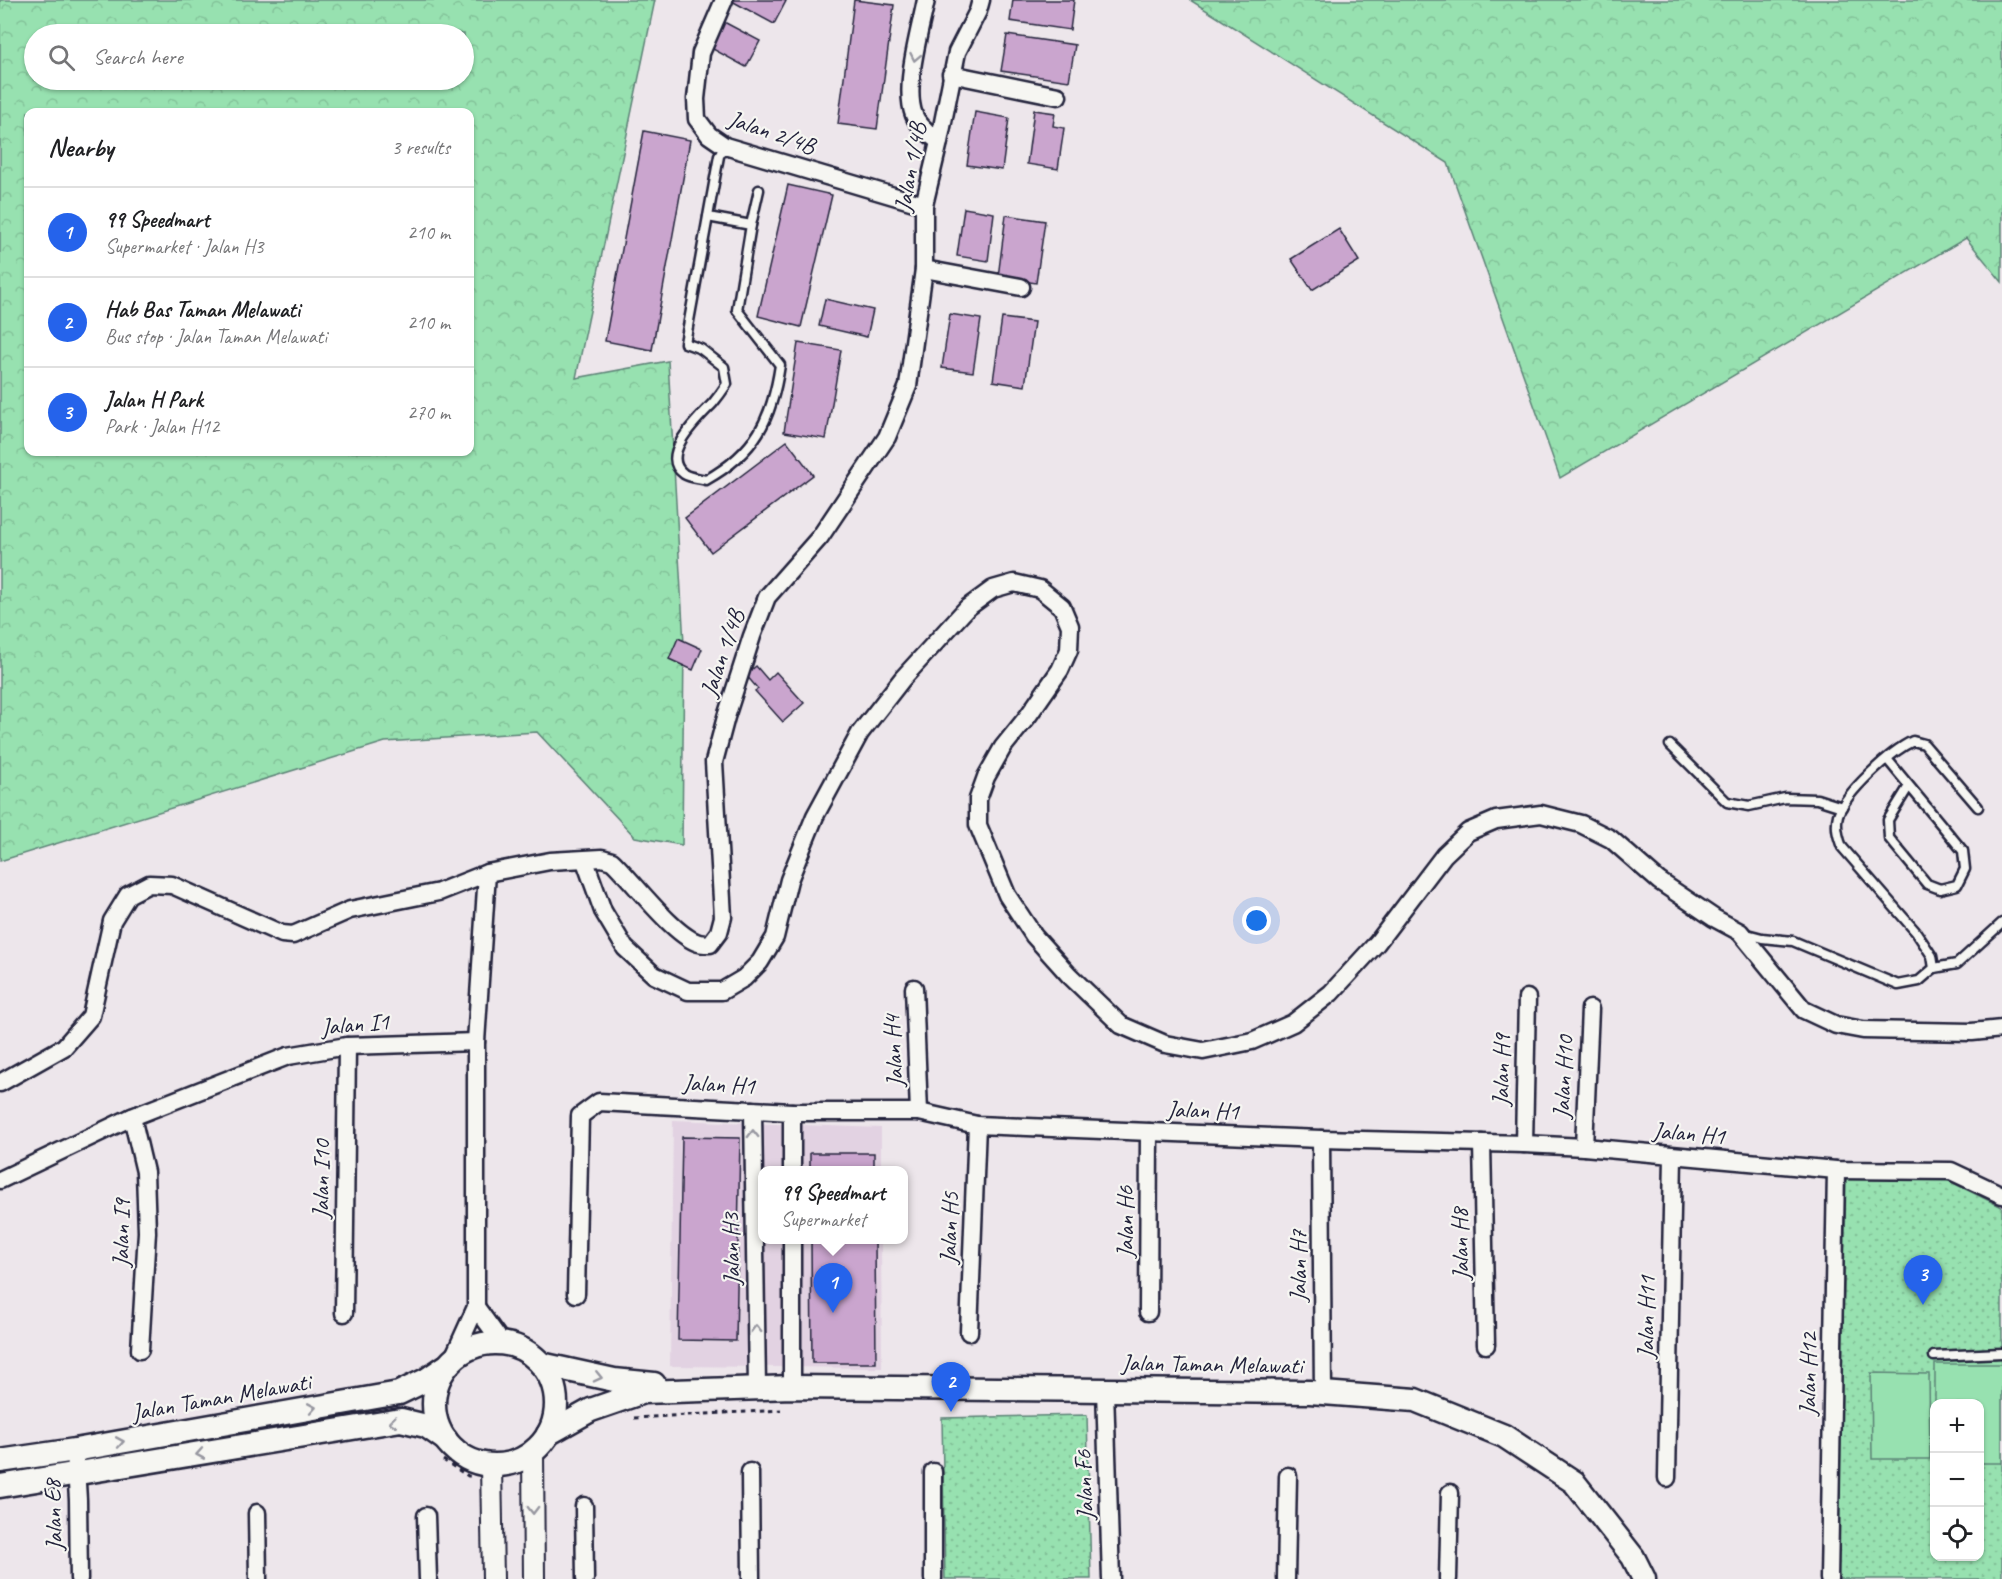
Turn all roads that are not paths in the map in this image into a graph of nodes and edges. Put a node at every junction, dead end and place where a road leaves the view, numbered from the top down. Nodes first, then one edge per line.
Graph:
1 (724, 0) edge
2 (926, 0) edge
3 (981, 0) edge
4 (951, 74) junction
5 (1058, 96) dead end
6 (939, 142) junction
7 (725, 146) junction
8 (759, 190) dead end
9 (924, 205) junction
10 (708, 217) junction
11 (751, 225) junction
12 (924, 269) junction
13 (1021, 287) dead end
14 (1670, 745) dead end
15 (1887, 759) junction
16 (1909, 786) junction
17 (1842, 807) junction
18 (1978, 807) dead end
19 (585, 861) junction
20 (487, 873) junction
21 (2002, 923) edge
22 (1740, 932) junction
23 (1934, 969) junction
24 (914, 988) dead end
25 (1527, 998) dead end
26 (1590, 1009) dead end
27 (2002, 1029) edge
28 (476, 1042) junction
29 (347, 1046) junction
30 (0, 1083) edge
31 (753, 1110) junction
32 (792, 1112) junction
33 (920, 1112) junction
34 (132, 1117) junction
35 (977, 1125) junction
36 (1149, 1132) junction
37 (1321, 1139) junction
38 (1482, 1143) junction
39 (1524, 1144) junction
40 (1584, 1147) junction
41 (1673, 1156) junction
42 (792, 1166) edge
43 (1836, 1170) junction
44 (0, 1180) edge
45 (2002, 1194) edge
46 (792, 1244) edge
47 (576, 1294) dead end
48 (476, 1307) junction
49 (1148, 1312) dead end
50 (344, 1313) dead end
51 (969, 1332) dead end
52 (502, 1343) junction
53 (1486, 1345) dead end
54 (140, 1350) dead end
55 (2002, 1353) edge
56 (1934, 1356) dead end
57 (449, 1363) junction
58 (541, 1364) junction
59 (757, 1387) junction
60 (792, 1387) junction
61 (709, 1388) junction
62 (1105, 1390) junction
63 (1323, 1393) junction
64 (548, 1434) junction
65 (446, 1440) junction
66 (75, 1450) junction
67 (533, 1452) junction
68 (0, 1461) edge
69 (492, 1465) junction
70 (750, 1472) dead end
71 (933, 1472) dead end
72 (76, 1474) junction
73 (1288, 1476) dead end
74 (1667, 1478) dead end
75 (0, 1486) edge
76 (1450, 1493) dead end
77 (584, 1506) dead end
78 (257, 1513) dead end
79 (426, 1516) dead end
80 (79, 1579) edge
81 (258, 1579) edge
82 (428, 1579) edge
83 (493, 1579) edge
84 (534, 1579) edge
85 (585, 1579) edge
86 (751, 1579) edge
87 (933, 1579) edge
88 (1111, 1579) edge
89 (1286, 1579) edge
90 (1448, 1579) edge
91 (1644, 1579) edge
92 (1829, 1579) edge

1 - 7 street, Jalan 2/4B
2 -> 6 street
3 - 4 street, Jalan 1/4B
4 - 5 street
4 - 6 street, Jalan 1/4B
6 - 9 street, Jalan 1/4B
7 - 9 street, Jalan 2/4B
7 - 10 lane
8 - 11 lane
9 - 12 street, Jalan 1/4B
10 - 11 lane
10 - 11 lane
12 - 13 street
12 - 19 street, Jalan 1/4B
14 - 17 lane
15 - 16 lane
15 - 17 lane
15 - 18 lane
16 - 16 lane
17 - 23 lane
19 - 20 street, Jalan 1/4B
19 - 22 street
20 - 28 street
20 - 30 street, Jalan 1/4B
21 - 23 lane
22 - 23 lane
22 - 27 street
24 - 33 street, Jalan H4
25 - 39 street, Jalan H9
26 - 40 street, Jalan H10
28 - 29 street, Jalan I1
28 - 48 street
29 - 34 street, Jalan I1
29 - 50 street, Jalan I10
31 - 32 street, Jalan H1
31 - 47 street, Jalan H1
59 -> 31 street, Jalan H3
32 - 33 street, Jalan H1
32 - 42 street
33 - 35 street, Jalan H1
34 - 44 street, Jalan I1
34 - 54 street, Jalan I9
35 - 36 street, Jalan H1
35 - 51 street, Jalan H5
36 - 37 street, Jalan H1
36 - 49 street, Jalan H6
37 - 38 street, Jalan H1
37 - 63 street, Jalan H7
38 - 39 street, Jalan H1
38 - 53 street, Jalan H8
39 - 40 street, Jalan H1
40 - 41 street, Jalan H1
41 - 43 street, Jalan H1
41 - 74 street, Jalan H11
43 - 45 street, Jalan H1
43 - 92 street, Jalan H12
46 - 60 street
48 - 52 street
48 - 57 street
52 - 57 main road
52 - 58 main road
55 - 56 lane
57 - 65 main road
66 -> 57 main road, Jalan Taman Melawati
58 -> 61 main road, Jalan Taman Melawati
58 - 64 main road
59 - 60 main road, Jalan Taman Melawati
59 - 61 main road, Jalan Taman Melawati
60 - 62 main road, Jalan Taman Melawati
61 - 64 main road, Jalan Taman Melawati
62 - 63 main road, Jalan Taman Melawati
62 - 88 street, Jalan F6
63 - 91 main road, Jalan Taman Melawati
64 - 67 main road
65 - 69 main road
65 -> 72 main road
66 - 68 main road, Jalan Taman Melawati
66 - 72 street, Jalan E8
67 - 69 main road
67 -> 84 street
69 - 83 street
70 - 86 street
71 - 87 street
72 - 75 main road
72 - 80 street, Jalan E8
73 - 89 street
76 - 90 street
77 - 85 street
78 - 81 street
79 - 82 street

